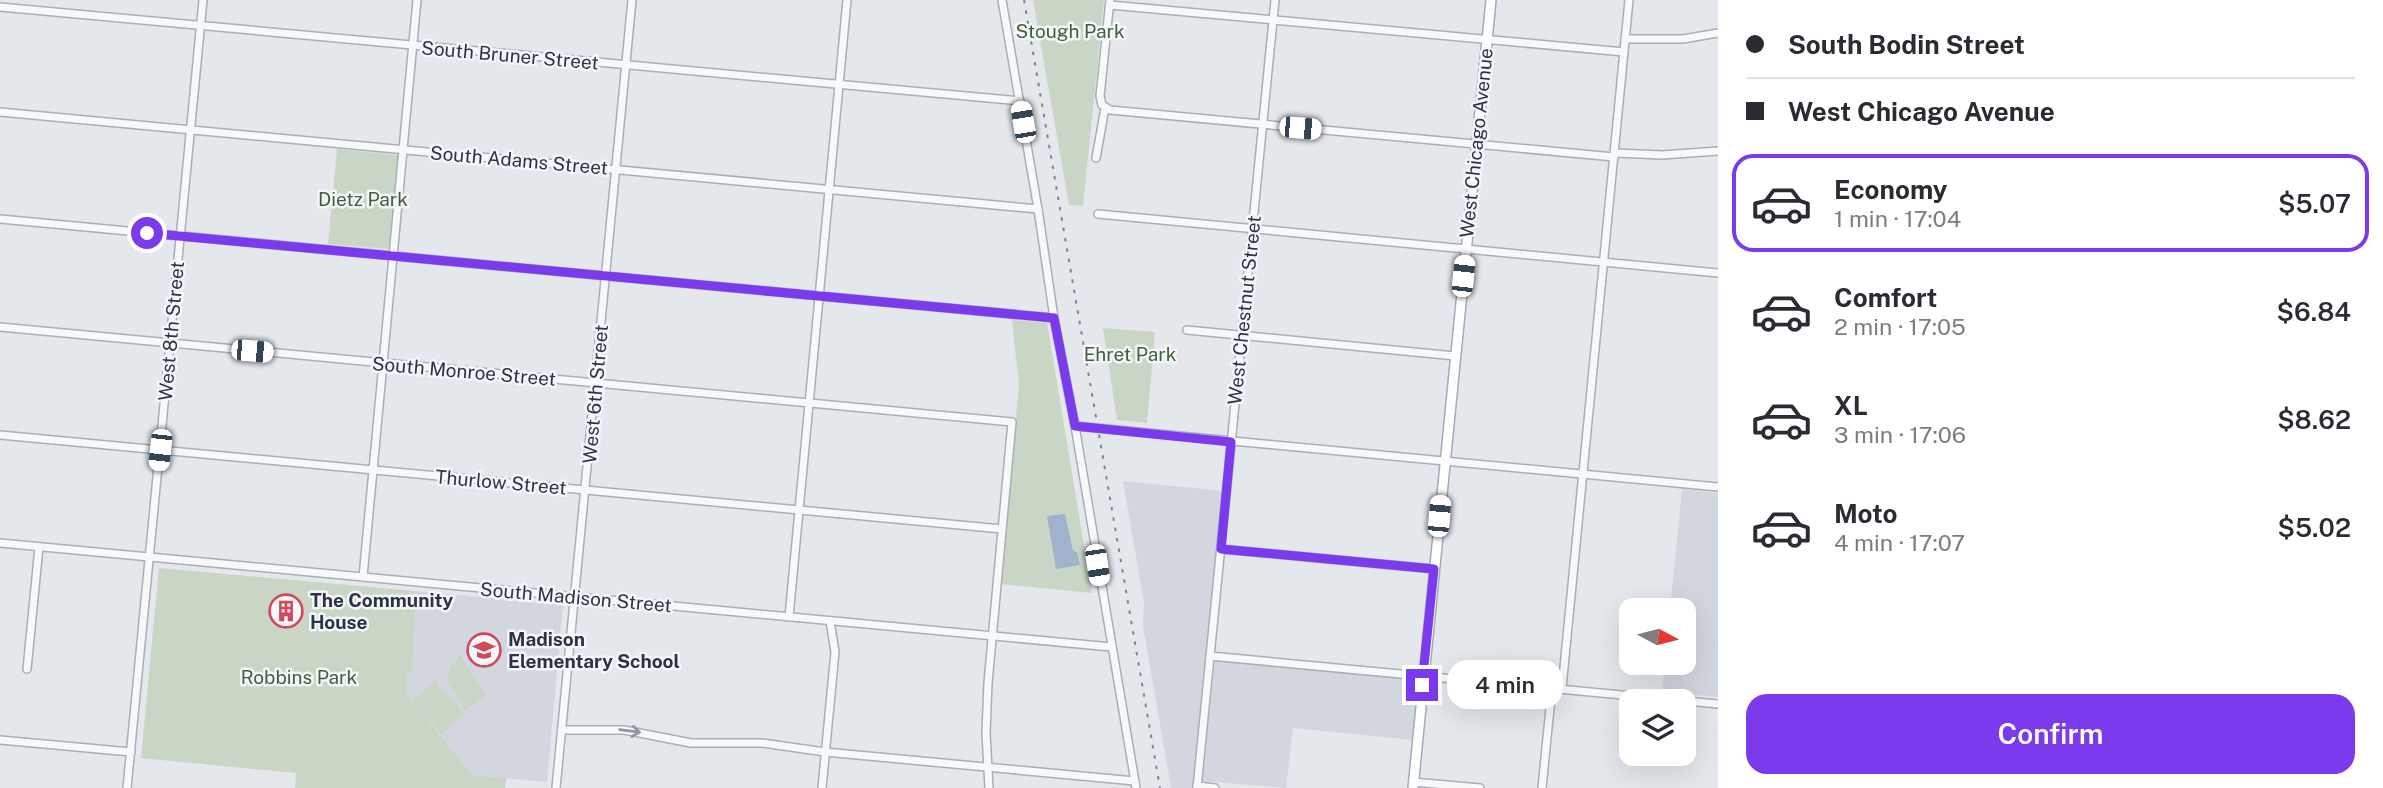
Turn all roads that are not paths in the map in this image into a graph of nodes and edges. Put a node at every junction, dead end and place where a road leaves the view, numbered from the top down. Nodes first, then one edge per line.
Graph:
1 (203, 0) edge
2 (418, 0) edge
3 (632, 0) edge
4 (848, 0) edge
5 (1002, 0) edge
6 (1275, 0) edge
7 (1491, 0) edge
8 (1629, 0) edge
9 (1110, 2) edge
10 (0, 7) edge
11 (1273, 21) junction
12 (200, 26) junction
13 (1718, 33) edge
14 (1625, 38) junction
15 (1486, 39) junction
16 (413, 46) junction
17 (1624, 52) junction
18 (626, 66) junction
19 (839, 86) junction
20 (1020, 101) junction
21 (1103, 107) junction
22 (0, 112) edge
23 (1263, 124) junction
24 (190, 130) junction
25 (1476, 144) junction
26 (403, 149) junction
27 (1718, 150) edge
28 (1614, 155) junction
29 (1096, 158) dead end
30 (616, 170) junction
31 (830, 190) junction
32 (1038, 209) junction
33 (1098, 214) dead end
34 (0, 219) edge
35 (1253, 229) junction
36 (180, 236) junction
37 (1465, 249) junction
38 (393, 256) junction
39 (1604, 262) junction
40 (1718, 273) edge
41 (606, 276) junction
42 (819, 296) junction
43 (1054, 318) junction
44 (0, 327) edge
45 (1187, 330) dead end
46 (1242, 335) junction
47 (170, 343) junction
48 (1455, 356) junction
49 (383, 363) junction
50 (596, 383) junction
51 (809, 403) junction
52 (1075, 426) junction
53 (0, 435) edge
54 (1231, 442) junction
55 (160, 450) junction
56 (1444, 463) junction
57 (373, 470) junction
58 (1583, 475) junction
59 (1718, 487) edge
60 (586, 490) junction
61 (799, 510) junction
62 (1002, 529) junction
63 (0, 543) edge
64 (39, 547) junction
65 (1221, 549) junction
66 (149, 557) junction
67 (1434, 569) junction
68 (363, 577) junction
69 (574, 597) junction
70 (789, 617) junction
71 (830, 621) junction
72 (992, 636) junction
73 (1111, 647) junction
74 (1210, 656) junction
75 (27, 669) dead end
76 (1423, 676) junction
77 (1552, 688) junction
78 (1562, 688) junction
79 (1718, 704) edge
80 (562, 730) junction
81 (0, 740) edge
82 (131, 752) junction
83 (825, 752) junction
84 (988, 768) junction
85 (1135, 784) edge
86 (1413, 785) edge
87 (1197, 787) edge
88 (127, 788) edge
89 (556, 788) edge
90 (822, 788) edge
91 (989, 788) edge
92 (1216, 788) edge
93 (1480, 788) edge
94 (1542, 788) edge

1 - 12 street, West 8th Street
2 - 16 street
3 - 18 street, West 6th Street
4 - 19 street
5 - 20 street
6 - 11 street, West Chestnut Street
7 - 15 main road, West Chicago Avenue
8 - 14 street
9 - 11 street
9 - 21 street
10 - 12 street, South Bruner Street
11 - 15 street
11 - 23 street, West Chestnut Street
12 - 16 street, South Bruner Street
12 - 24 street, West 8th Street
13 - 14 street
14 - 17 street
15 - 17 street
15 - 25 main road, West Chicago Avenue
16 - 18 street, South Bruner Street
16 - 26 street
17 - 28 street
18 - 19 street, South Bruner Street
18 - 30 street, West 6th Street
19 - 20 street, South Bruner Street
19 - 31 street
20 - 32 street
21 - 23 street
21 - 29 street
22 - 24 street, South Adams Street
23 - 25 street
23 - 35 street, West Chestnut Street
24 - 26 street, South Adams Street
24 - 36 street, West 8th Street
25 - 28 street
25 - 37 main road, West Chicago Avenue
26 - 30 street, South Adams Street
26 - 38 street
27 - 28 street
28 - 39 street
30 - 31 street, South Adams Street
30 - 41 street, West 6th Street
31 - 32 street, South Adams Street
31 - 42 street
32 - 43 street
33 - 35 street
34 - 36 street
35 - 37 street
35 - 46 street, West Chestnut Street
36 - 38 street
36 - 47 street, West 8th Street
37 - 39 street
37 - 48 main road, West Chicago Avenue
38 - 41 street
38 - 49 street
39 - 40 street
39 - 58 street
41 - 42 street
41 - 50 street, West 6th Street
42 - 43 street
42 - 51 street
43 - 52 street
44 - 47 street, South Monroe Street
45 - 46 street
46 - 48 street
46 - 54 street, West Chestnut Street
47 - 49 street, South Monroe Street
47 - 55 street, West 8th Street
48 - 56 main road, West Chicago Avenue
49 - 50 street, South Monroe Street
49 - 57 street
50 - 51 street, South Monroe Street
50 - 60 street, West 6th Street
51 - 61 street
51 - 62 street, South Monroe Street
52 - 54 street
52 - 73 street
53 - 55 street, Thurlow Street
54 - 56 street
54 - 65 street, West Chestnut Street
55 - 57 street, Thurlow Street
55 - 66 street, West 8th Street
56 - 58 street
56 - 67 main road, West Chicago Avenue
57 - 60 street, Thurlow Street
57 - 68 street
58 - 59 street
58 - 78 street
60 - 61 street, Thurlow Street
60 - 69 street, West 6th Street
61 - 62 street, Thurlow Street
61 - 70 street
62 - 72 street
63 - 64 street, South Madison Street
64 - 66 street, South Madison Street
64 - 75 street
65 - 67 street
65 - 74 street, West Chestnut Street
66 - 68 street, South Madison Street
66 - 82 street, West 8th Street
67 - 76 main road, West Chicago Avenue
68 - 69 street, South Madison Street
69 - 70 street, South Madison Street
69 - 80 street, West 6th Street
70 - 71 street, South Madison Street
71 - 72 street, South Madison Street
71 - 83 street
72 - 73 street, South Madison Street
72 - 84 street
73 - 85 street
74 - 76 street
74 - 87 street, West Chestnut Street
76 - 77 street
76 - 86 main road, West Chicago Avenue
77 - 78 street
77 - 94 street
78 - 79 street
80 -> 83 street
80 - 89 street, West 6th Street
81 - 82 street
82 - 88 street, West 8th Street
83 - 84 street
83 - 90 street
84 - 85 street
84 - 91 street
86 - 93 street
87 - 92 street

